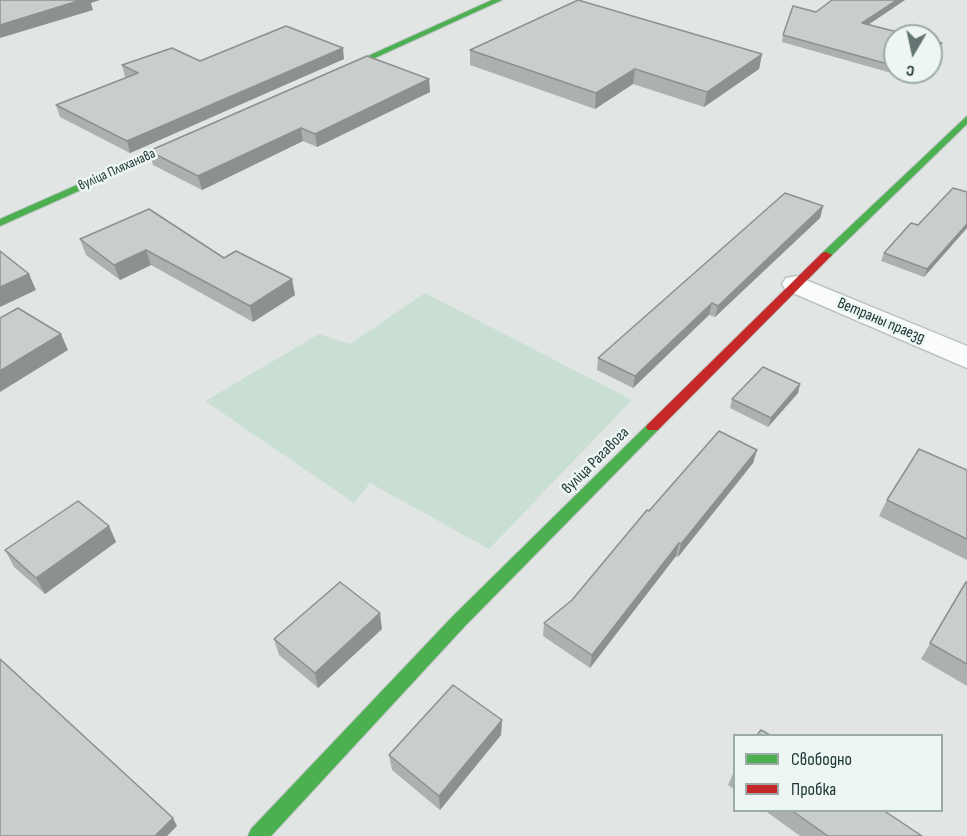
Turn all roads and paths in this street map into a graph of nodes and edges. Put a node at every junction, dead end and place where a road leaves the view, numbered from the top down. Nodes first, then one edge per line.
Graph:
1 (498, 0) edge
2 (314, 82) edge
3 (967, 119) edge
4 (206, 131) edge
5 (0, 223) edge
6 (796, 284) junction
7 (967, 358) edge
8 (258, 836) edge

1 - 2 street
3 - 6 street, вуліца Рагавога
4 - 5 street, вуліца Пляханава
6 - 7 street, Ветраны праезд
6 - 8 street, вуліца Рагавога

